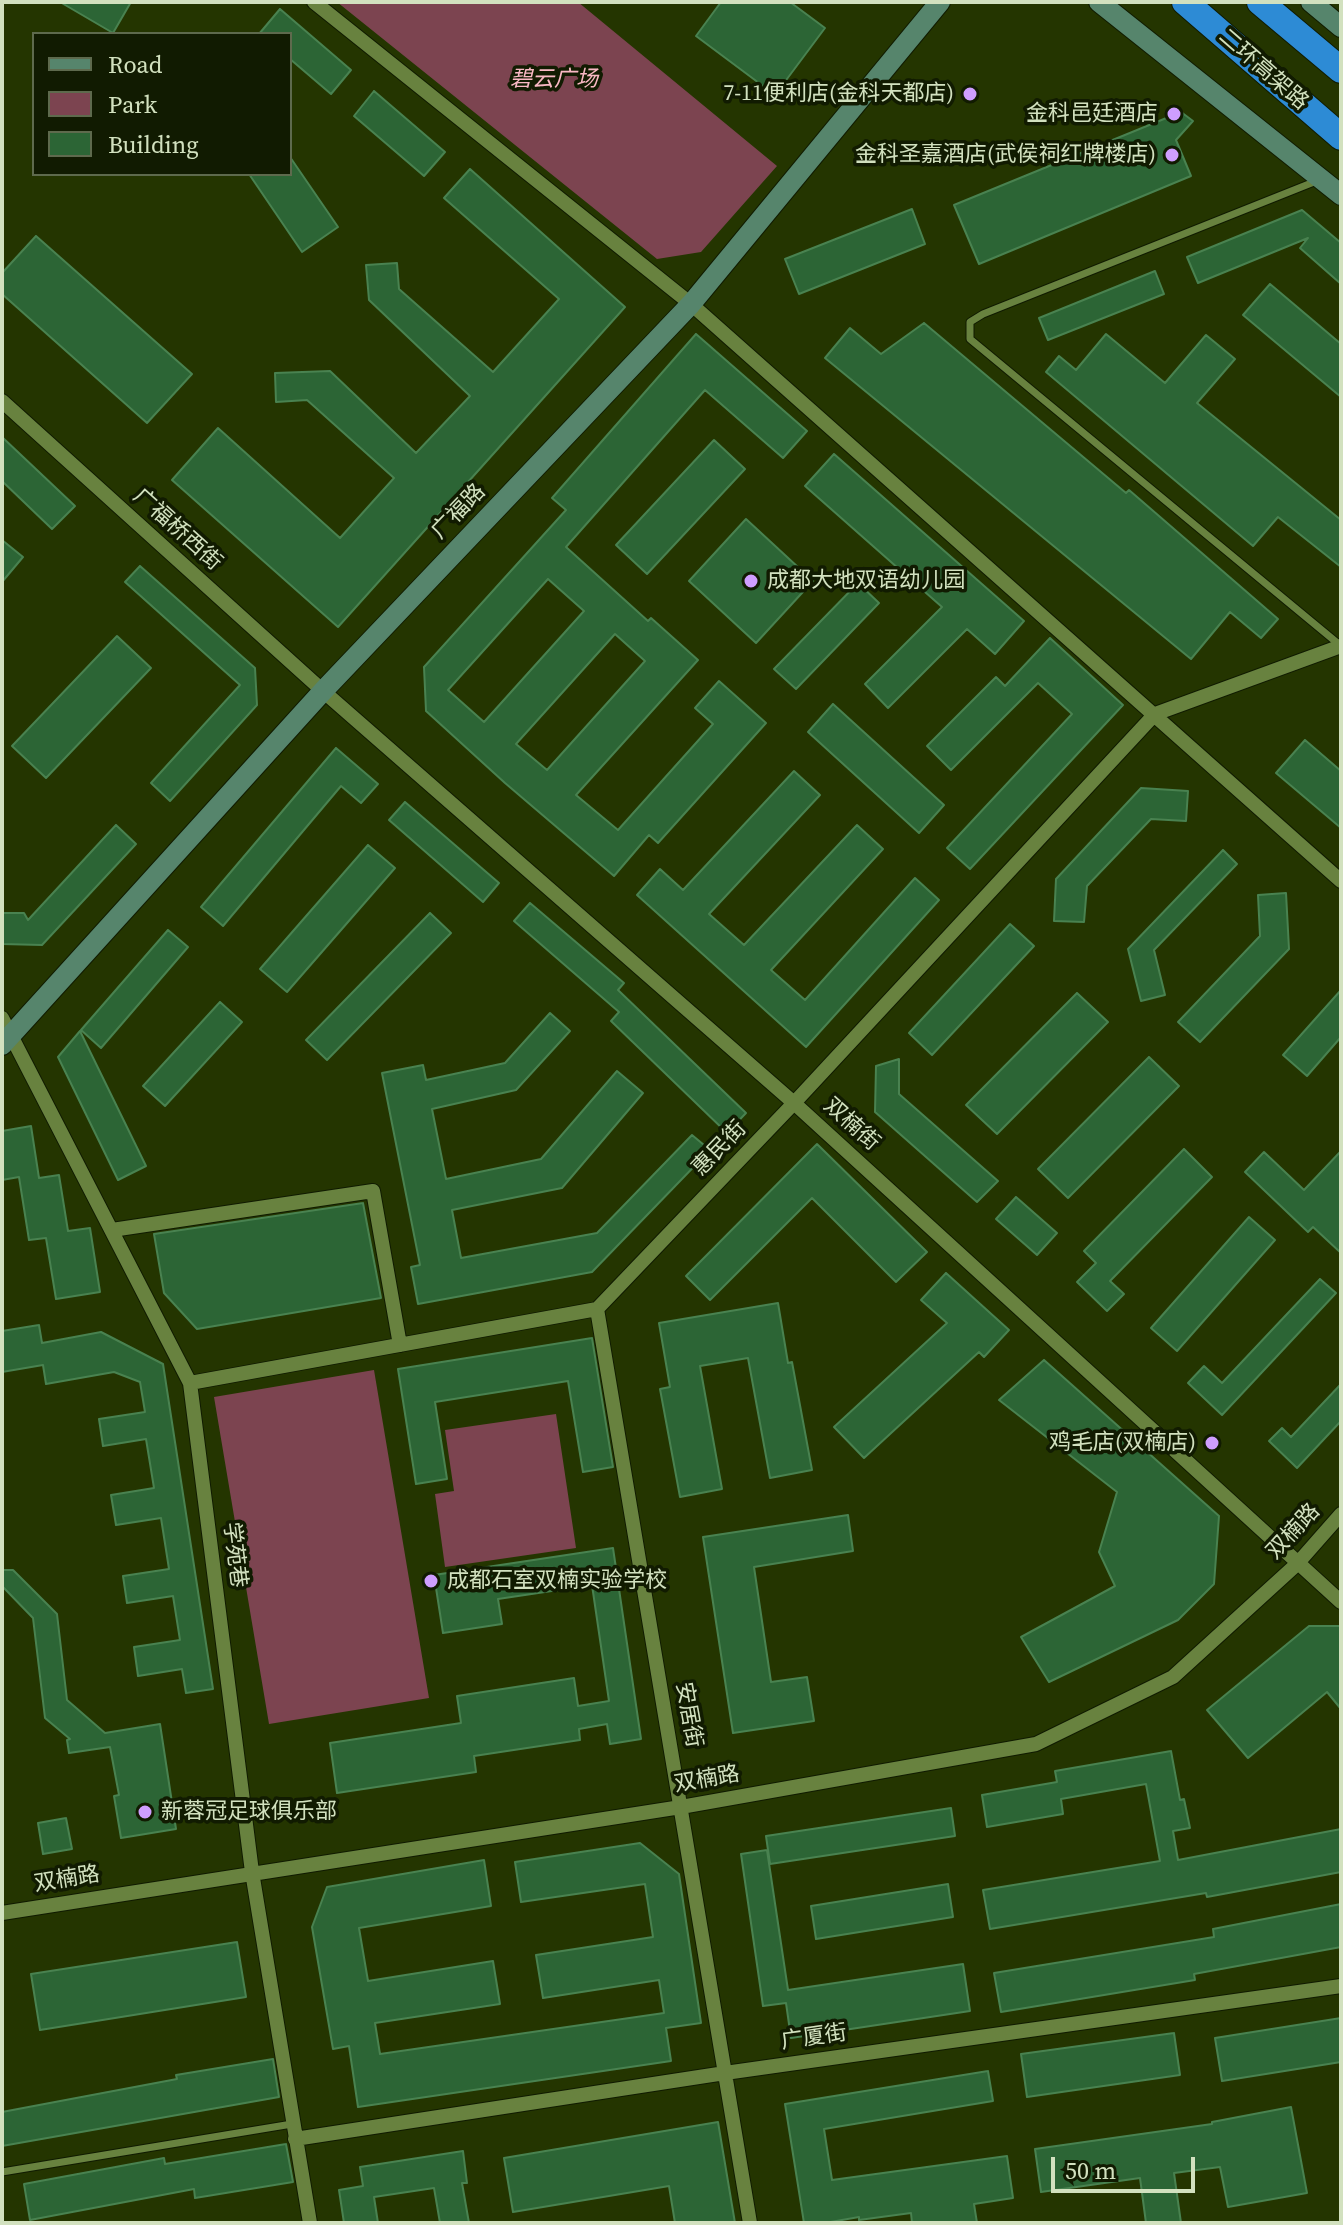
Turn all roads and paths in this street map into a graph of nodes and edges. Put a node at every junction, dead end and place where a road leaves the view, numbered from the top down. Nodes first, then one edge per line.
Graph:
1 (314, 2) edge
2 (940, 2) edge
3 (1099, 2) edge
4 (1185, 2) edge
5 (1260, 2) edge
6 (1311, 2) edge
7 (1341, 27) edge
8 (1341, 70) edge
9 (1341, 137) edge
10 (1321, 179) junction
11 (1341, 195) edge
12 (691, 304) junction
13 (2, 401) edge
14 (1341, 646) edge
15 (323, 691) junction
16 (1155, 714) junction
17 (1341, 881) edge
18 (5, 1033) edge
19 (794, 1103) junction
20 (112, 1230) junction
21 (597, 1309) junction
22 (400, 1345) junction
23 (190, 1383) junction
24 (1341, 1514) edge
25 (1297, 1564) junction
26 (1341, 1602) edge
27 (681, 1807) junction
28 (252, 1872) junction
29 (2, 1913) edge
30 (1341, 1986) edge
31 (725, 2073) junction
32 (293, 2131) junction
33 (2, 2172) edge
34 (310, 2223) edge
35 (750, 2223) edge

1 - 12 street
2 - 12 street, 广福路
3 - 10 street
4 - 9 highway, 二环高架路
5 - 8 highway
6 - 7 street
10 - 11 street
10 - 14 lane
12 - 15 street, 广福路
12 - 16 street
13 - 15 street, 广福桥西街
14 - 16 street
15 - 18 street, 广福路
15 - 19 street, 双楠街
16 - 17 street
16 - 19 street, 惠民街
18 - 20 street, 学苑巷
19 - 21 street, 惠民街
19 - 25 street, 双楠街
20 - 22 street
20 - 23 street, 学苑巷
21 - 22 street
21 - 27 street, 安居街
22 - 23 street
23 - 28 street, 学苑巷
24 - 25 street, 双楠路
25 - 26 street, 双楠街
25 - 27 street, 双楠路
27 - 28 street, 双楠路
27 - 31 street, 安居街
28 - 29 street, 双楠路
28 - 32 street, 学苑巷
30 - 31 street, 广厦街
31 - 32 street, 广厦街
31 - 35 street, 安居街
32 - 33 lane
32 - 34 street, 学苑巷

